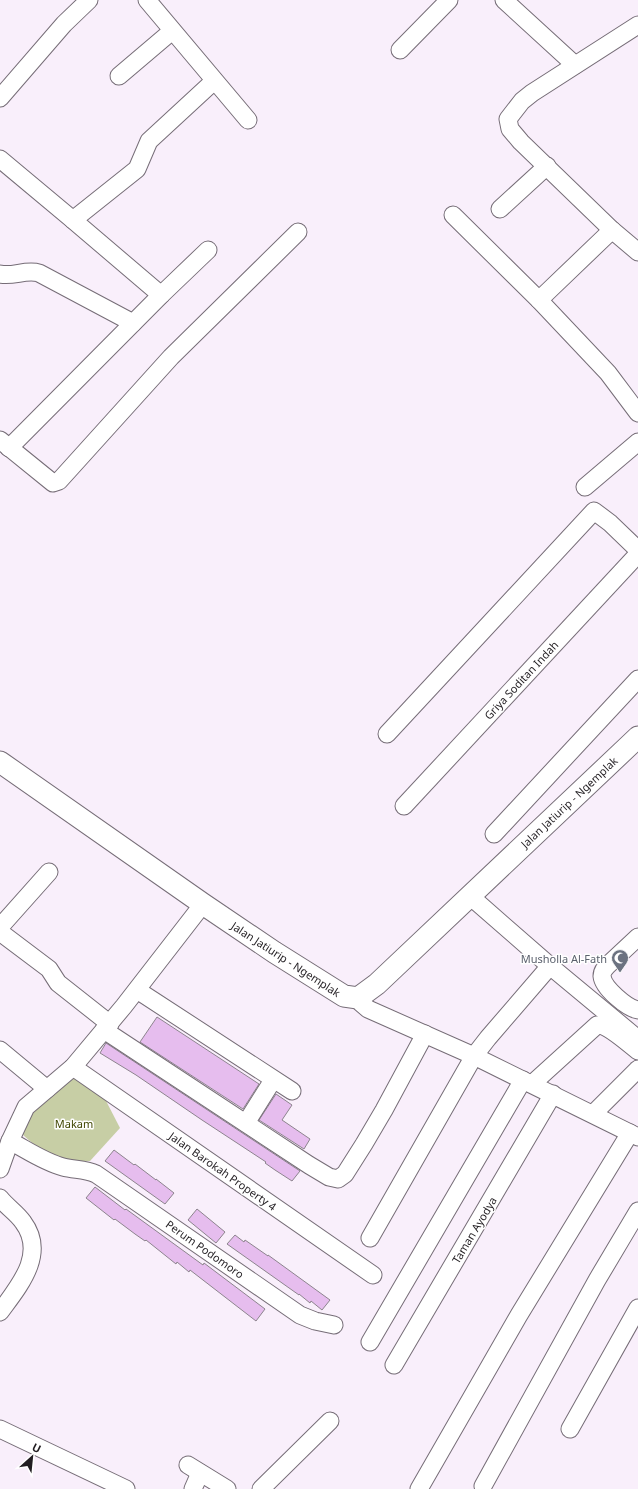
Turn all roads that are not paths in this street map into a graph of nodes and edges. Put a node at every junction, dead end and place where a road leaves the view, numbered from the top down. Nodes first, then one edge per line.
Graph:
1 (147, 0) edge
2 (449, 0) edge
3 (504, 0) edge
4 (86, 1) edge
5 (638, 25) edge
6 (172, 31) junction
7 (400, 50) dead end
8 (575, 65) junction
9 (119, 76) dead end
10 (214, 81) junction
11 (0, 98) edge
12 (248, 120) dead end
13 (547, 166) junction
14 (2, 167) edge
15 (500, 209) dead end
16 (453, 215) dead end
17 (73, 220) junction
18 (612, 230) junction
19 (298, 232) dead end
20 (208, 250) dead end
21 (638, 252) edge
22 (0, 274) edge
23 (161, 295) junction
24 (539, 300) junction
25 (133, 323) junction
26 (638, 413) edge
27 (638, 442) edge
28 (4, 444) edge
29 (585, 487) dead end
30 (638, 550) edge
31 (638, 554) edge
32 (638, 679) edge
33 (386, 734) dead end
34 (638, 737) edge
35 (0, 762) edge
36 (404, 806) dead end
37 (494, 834) dead end
38 (49, 872) dead end
39 (477, 888) junction
40 (203, 904) junction
41 (0, 927) edge
42 (0, 932) edge
43 (638, 937) edge
44 (550, 966) junction
45 (137, 990) junction
46 (358, 998) junction
47 (638, 1010) edge
48 (107, 1027) junction
49 (425, 1034) junction
50 (638, 1039) edge
51 (0, 1050) edge
52 (638, 1051) edge
53 (474, 1056) junction
54 (73, 1067) junction
55 (638, 1069) edge
56 (273, 1080) junction
57 (528, 1082) junction
58 (47, 1089) junction
59 (292, 1091) dead end
60 (554, 1094) junction
61 (593, 1114) junction
62 (246, 1123) junction
63 (634, 1135) edge
64 (10, 1141) junction
65 (0, 1169) edge
66 (0, 1198) edge
67 (638, 1211) edge
68 (370, 1238) dead end
69 (373, 1276) dead end
70 (638, 1308) edge
71 (0, 1312) edge
72 (334, 1325) dead end
73 (370, 1342) dead end
74 (394, 1365) dead end
75 (330, 1421) dead end
76 (0, 1429) edge
77 (570, 1429) dead end
78 (483, 1486) dead end
79 (126, 1489) edge
80 (193, 1489) edge
81 (227, 1489) edge
82 (261, 1489) edge
83 (419, 1489) edge

1 - 6 street
2 - 7 street
3 - 8 street
4 - 11 street
5 - 8 street
6 - 9 street
6 - 10 street
8 - 13 street
10 - 12 street
10 - 17 street
13 - 15 street
13 - 18 street
14 - 17 street
16 - 24 street
17 - 23 street
18 - 21 street
18 - 24 street
19 - 28 street
20 - 23 street
22 - 25 street
23 - 25 street
24 - 26 street
25 - 28 street
27 - 29 street
30 - 33 street
31 - 36 street, Griya Soditan Indah
32 - 37 street
34 - 39 street, Jalan Jatiurip - Ngemplak
35 - 40 street, Jalan Jatiurip - Ngemplak
38 - 41 street
39 - 44 street
39 - 46 street, Jalan Jatiurip - Ngemplak
40 - 45 street
40 - 46 street, Jalan Jatiurip - Ngemplak
42 - 48 street
43 - 47 street
44 - 50 street
44 - 53 street
45 - 48 street
45 - 56 street
46 - 49 street
48 - 54 street
48 - 62 street
49 - 53 street
49 - 62 street
51 - 58 street
52 - 57 street
53 - 57 street
53 - 68 street
54 - 58 street
54 - 69 street, Jalan Barokah Property 4
55 - 61 street
56 - 59 street
56 - 62 street
57 - 60 street
57 - 73 street
58 - 64 street
60 - 61 street
60 - 74 street, Taman Ayodya
61 - 63 street
63 - 83 street
64 - 65 street
64 - 72 street, Perum Podomoro
66 - 71 street
67 - 78 street
70 - 77 street
75 - 82 street
76 - 79 street
80 - 81 street

